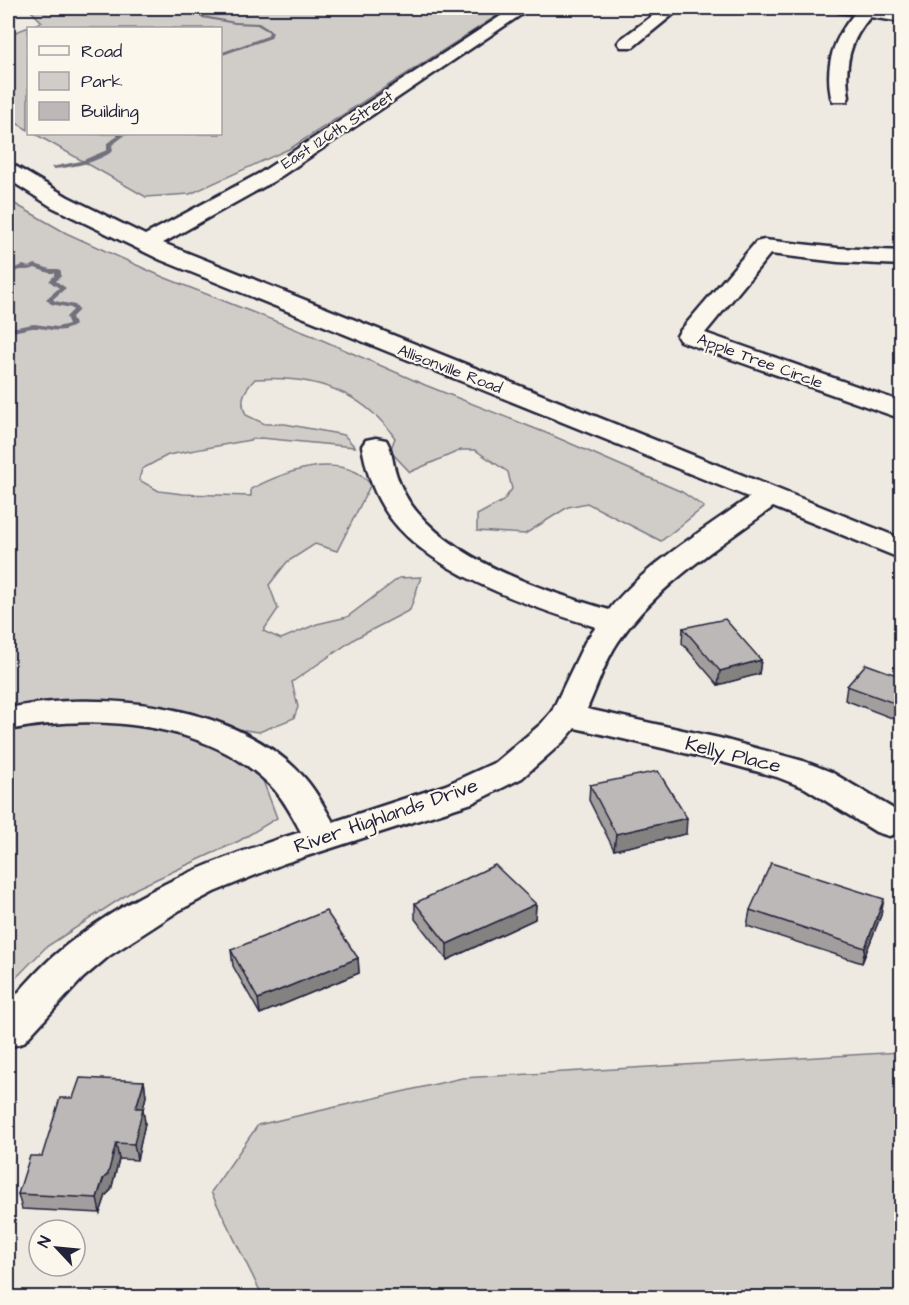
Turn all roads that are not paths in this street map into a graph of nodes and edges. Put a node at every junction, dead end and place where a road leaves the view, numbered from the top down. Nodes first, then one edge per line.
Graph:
1 (523, 8) edge
2 (673, 8) edge
3 (843, 8) edge
4 (866, 11) junction
5 (902, 17) edge
6 (627, 43) dead end
7 (840, 98) dead end
8 (8, 170) edge
9 (145, 244) junction
10 (902, 258) edge
11 (902, 411) edge
12 (376, 447) dead end
13 (767, 498) junction
14 (902, 550) edge
15 (614, 622) junction
16 (567, 715) junction
17 (8, 719) edge
18 (889, 823) dead end
19 (323, 837) junction
20 (8, 1031) edge

1 - 9 street, East 126th Street
2 - 6 street
3 - 4 street
4 - 5 street
4 - 7 street
8 - 9 street, Allisonville Road
9 - 13 street, Allisonville Road
10 - 11 street, Apple Tree Circle
12 - 15 street
13 - 14 street, Allisonville Road
13 - 15 street, River Highlands Drive
15 - 16 street, River Highlands Drive
16 - 18 street, Kelly Place
16 - 19 street, River Highlands Drive
17 - 19 street
19 - 20 street, River Highlands Drive

